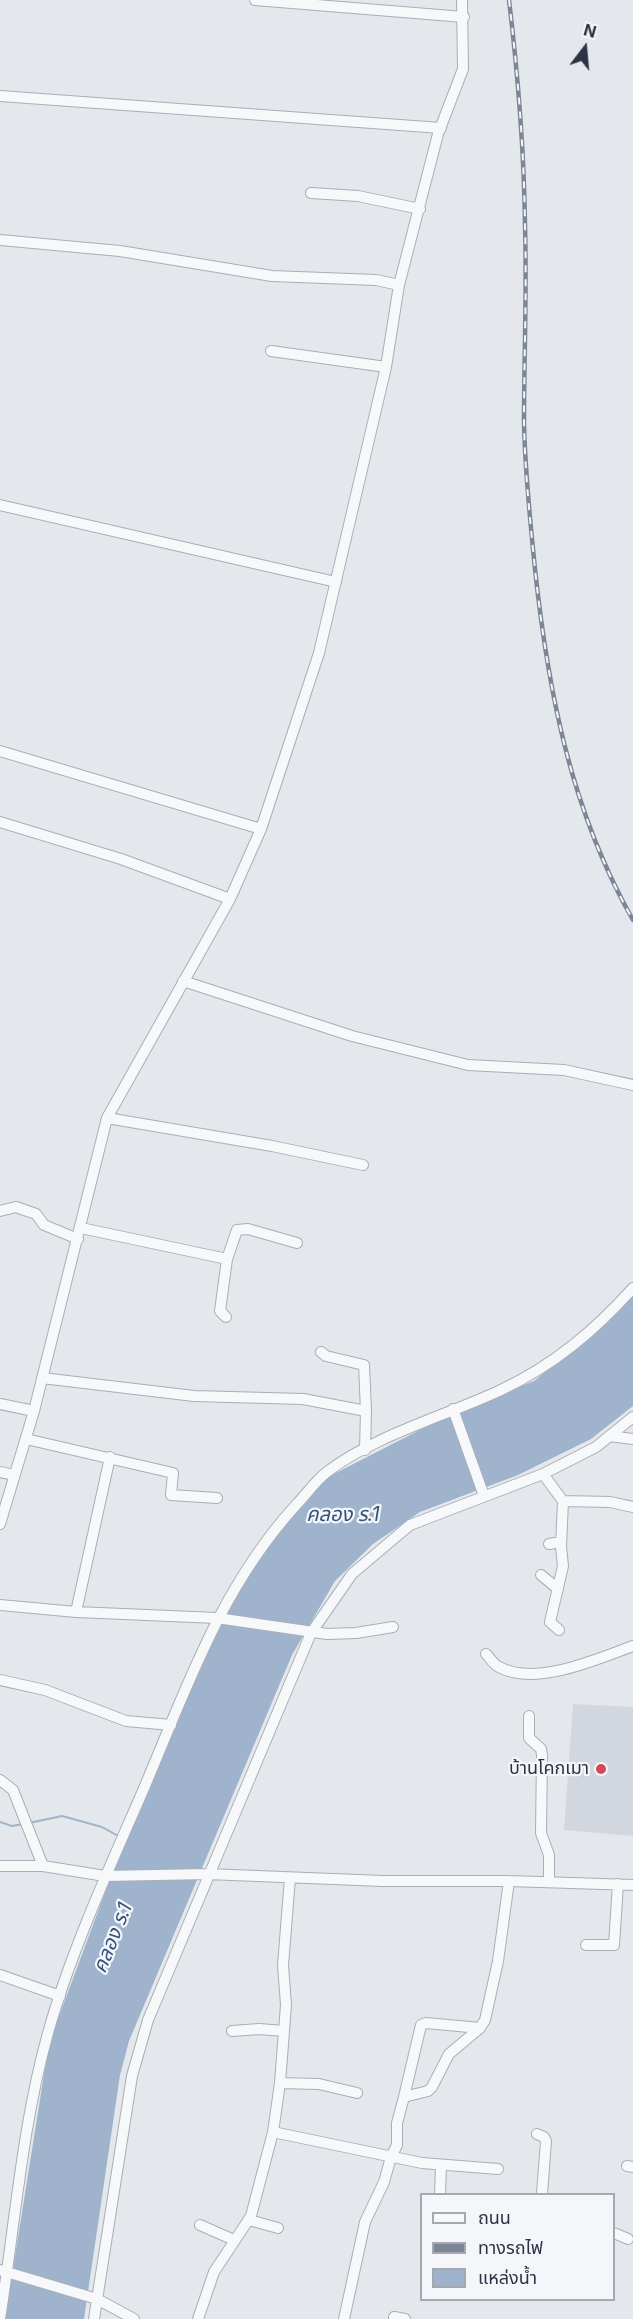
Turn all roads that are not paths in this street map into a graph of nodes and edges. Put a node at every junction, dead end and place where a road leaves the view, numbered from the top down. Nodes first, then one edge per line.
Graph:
1 (255, 0) edge
2 (462, 0) edge
3 (464, 17) junction
4 (0, 96) edge
5 (441, 128) junction
6 (311, 193) dead end
7 (420, 209) junction
8 (0, 240) edge
9 (399, 285) junction
10 (271, 351) dead end
11 (387, 367) junction
12 (0, 505) edge
13 (336, 582) junction
14 (0, 751) edge
15 (0, 822) edge
16 (261, 829) junction
17 (230, 899) junction
18 (183, 981) junction
19 (633, 1085) edge
20 (107, 1118) junction
21 (363, 1165) dead end
22 (0, 1211) edge
23 (80, 1233) junction
24 (297, 1243) dead end
25 (227, 1259) junction
26 (633, 1288) edge
27 (226, 1317) dead end
28 (321, 1352) dead end
29 (42, 1378) junction
30 (0, 1404) edge
31 (453, 1409) junction
32 (34, 1411) junction
33 (366, 1411) junction
34 (633, 1417) edge
35 (609, 1436) junction
36 (26, 1439) junction
37 (633, 1439) edge
38 (365, 1450) junction
39 (110, 1457) junction
40 (0, 1472) edge
41 (543, 1474) junction
42 (14, 1475) junction
43 (484, 1496) junction
44 (217, 1498) dead end
45 (564, 1501) junction
46 (633, 1507) edge
47 (0, 1524) edge
48 (561, 1542) junction
49 (549, 1544) dead end
50 (541, 1575) dead end
51 (558, 1588) junction
52 (0, 1605) edge
53 (76, 1612) junction
54 (217, 1618) junction
55 (393, 1627) dead end
56 (559, 1630) dead end
57 (311, 1633) junction
58 (633, 1646) edge
59 (486, 1654) dead end
60 (0, 1680) edge
61 (529, 1716) dead end
62 (171, 1725) junction
63 (0, 1780) edge
64 (0, 1866) edge
65 (43, 1866) junction
66 (207, 1874) junction
67 (105, 1876) junction
68 (290, 1878) junction
69 (509, 1881) junction
70 (549, 1882) junction
71 (618, 1884) junction
72 (633, 1885) edge
73 (586, 1945) dead end
74 (0, 1976) edge
75 (60, 1996) junction
76 (480, 2028) junction
77 (232, 2031) dead end
78 (284, 2031) junction
79 (280, 2083) junction
80 (357, 2093) dead end
81 (404, 2097) junction
82 (273, 2132) junction
83 (537, 2134) dead end
84 (391, 2157) junction
85 (441, 2166) junction
86 (498, 2169) dead end
87 (440, 2193) edge
88 (542, 2193) edge
89 (249, 2220) junction
90 (200, 2225) dead end
91 (278, 2228) dead end
92 (615, 2233) edge
93 (627, 2239) dead end
94 (234, 2240) junction
95 (4, 2271) edge
96 (97, 2299) junction
97 (0, 2319) edge
98 (94, 2319) edge
99 (134, 2319) edge
100 (198, 2319) edge
101 (344, 2319) edge

1 - 3 street
2 - 3 street
3 - 5 street
4 - 5 street
5 - 7 street
6 - 7 street
7 - 9 street
8 - 9 street
9 - 11 street
10 - 11 street
11 - 13 street
12 - 13 street
13 - 16 street
14 - 16 street
15 - 17 street
16 - 17 street
17 - 18 street
18 - 19 street
18 - 20 street
20 - 21 street
20 - 23 street
22 - 23 street
23 - 25 street
23 - 29 street
24 - 25 street
25 - 27 street
26 - 31 street
28 - 33 street
29 - 32 street
29 - 33 street
30 - 32 street
31 - 38 street
31 - 43 street
32 - 36 street
33 - 38 street
34 - 35 street
35 - 37 street
35 - 41 street
36 - 39 street
36 - 42 street
38 - 54 street
39 - 44 street
39 - 53 street
40 - 42 street
41 - 43 street
41 - 45 street
42 - 47 street
43 - 57 street
45 - 46 street
45 - 48 street
48 - 49 street
48 - 51 street
50 - 51 street
51 - 56 street
52 - 53 street
53 - 54 street
54 - 57 street
54 - 62 street
55 - 57 street
57 - 66 street
58 - 59 street
60 - 62 street
61 - 70 street
62 - 67 street
63 - 65 street
64 - 65 street
65 - 67 street
66 - 67 street
66 - 68 street
66 - 96 street
67 - 75 street
68 - 69 street
68 - 78 street
69 - 70 street
69 - 76 street
70 - 71 street
71 - 72 street
71 - 73 street
74 - 75 street
75 - 95 street
76 - 81 street
76 - 81 street
77 - 78 street
78 - 79 street
79 - 80 street
79 - 82 street
81 - 84 street
82 - 84 street
82 - 89 street
83 - 88 street
84 - 85 street
84 - 101 street
85 - 86 street
85 - 87 street
89 - 91 street
89 - 94 street
90 - 94 street
92 - 93 street
94 - 100 street
95 - 96 street
95 - 97 street
96 - 98 street
96 - 99 street

